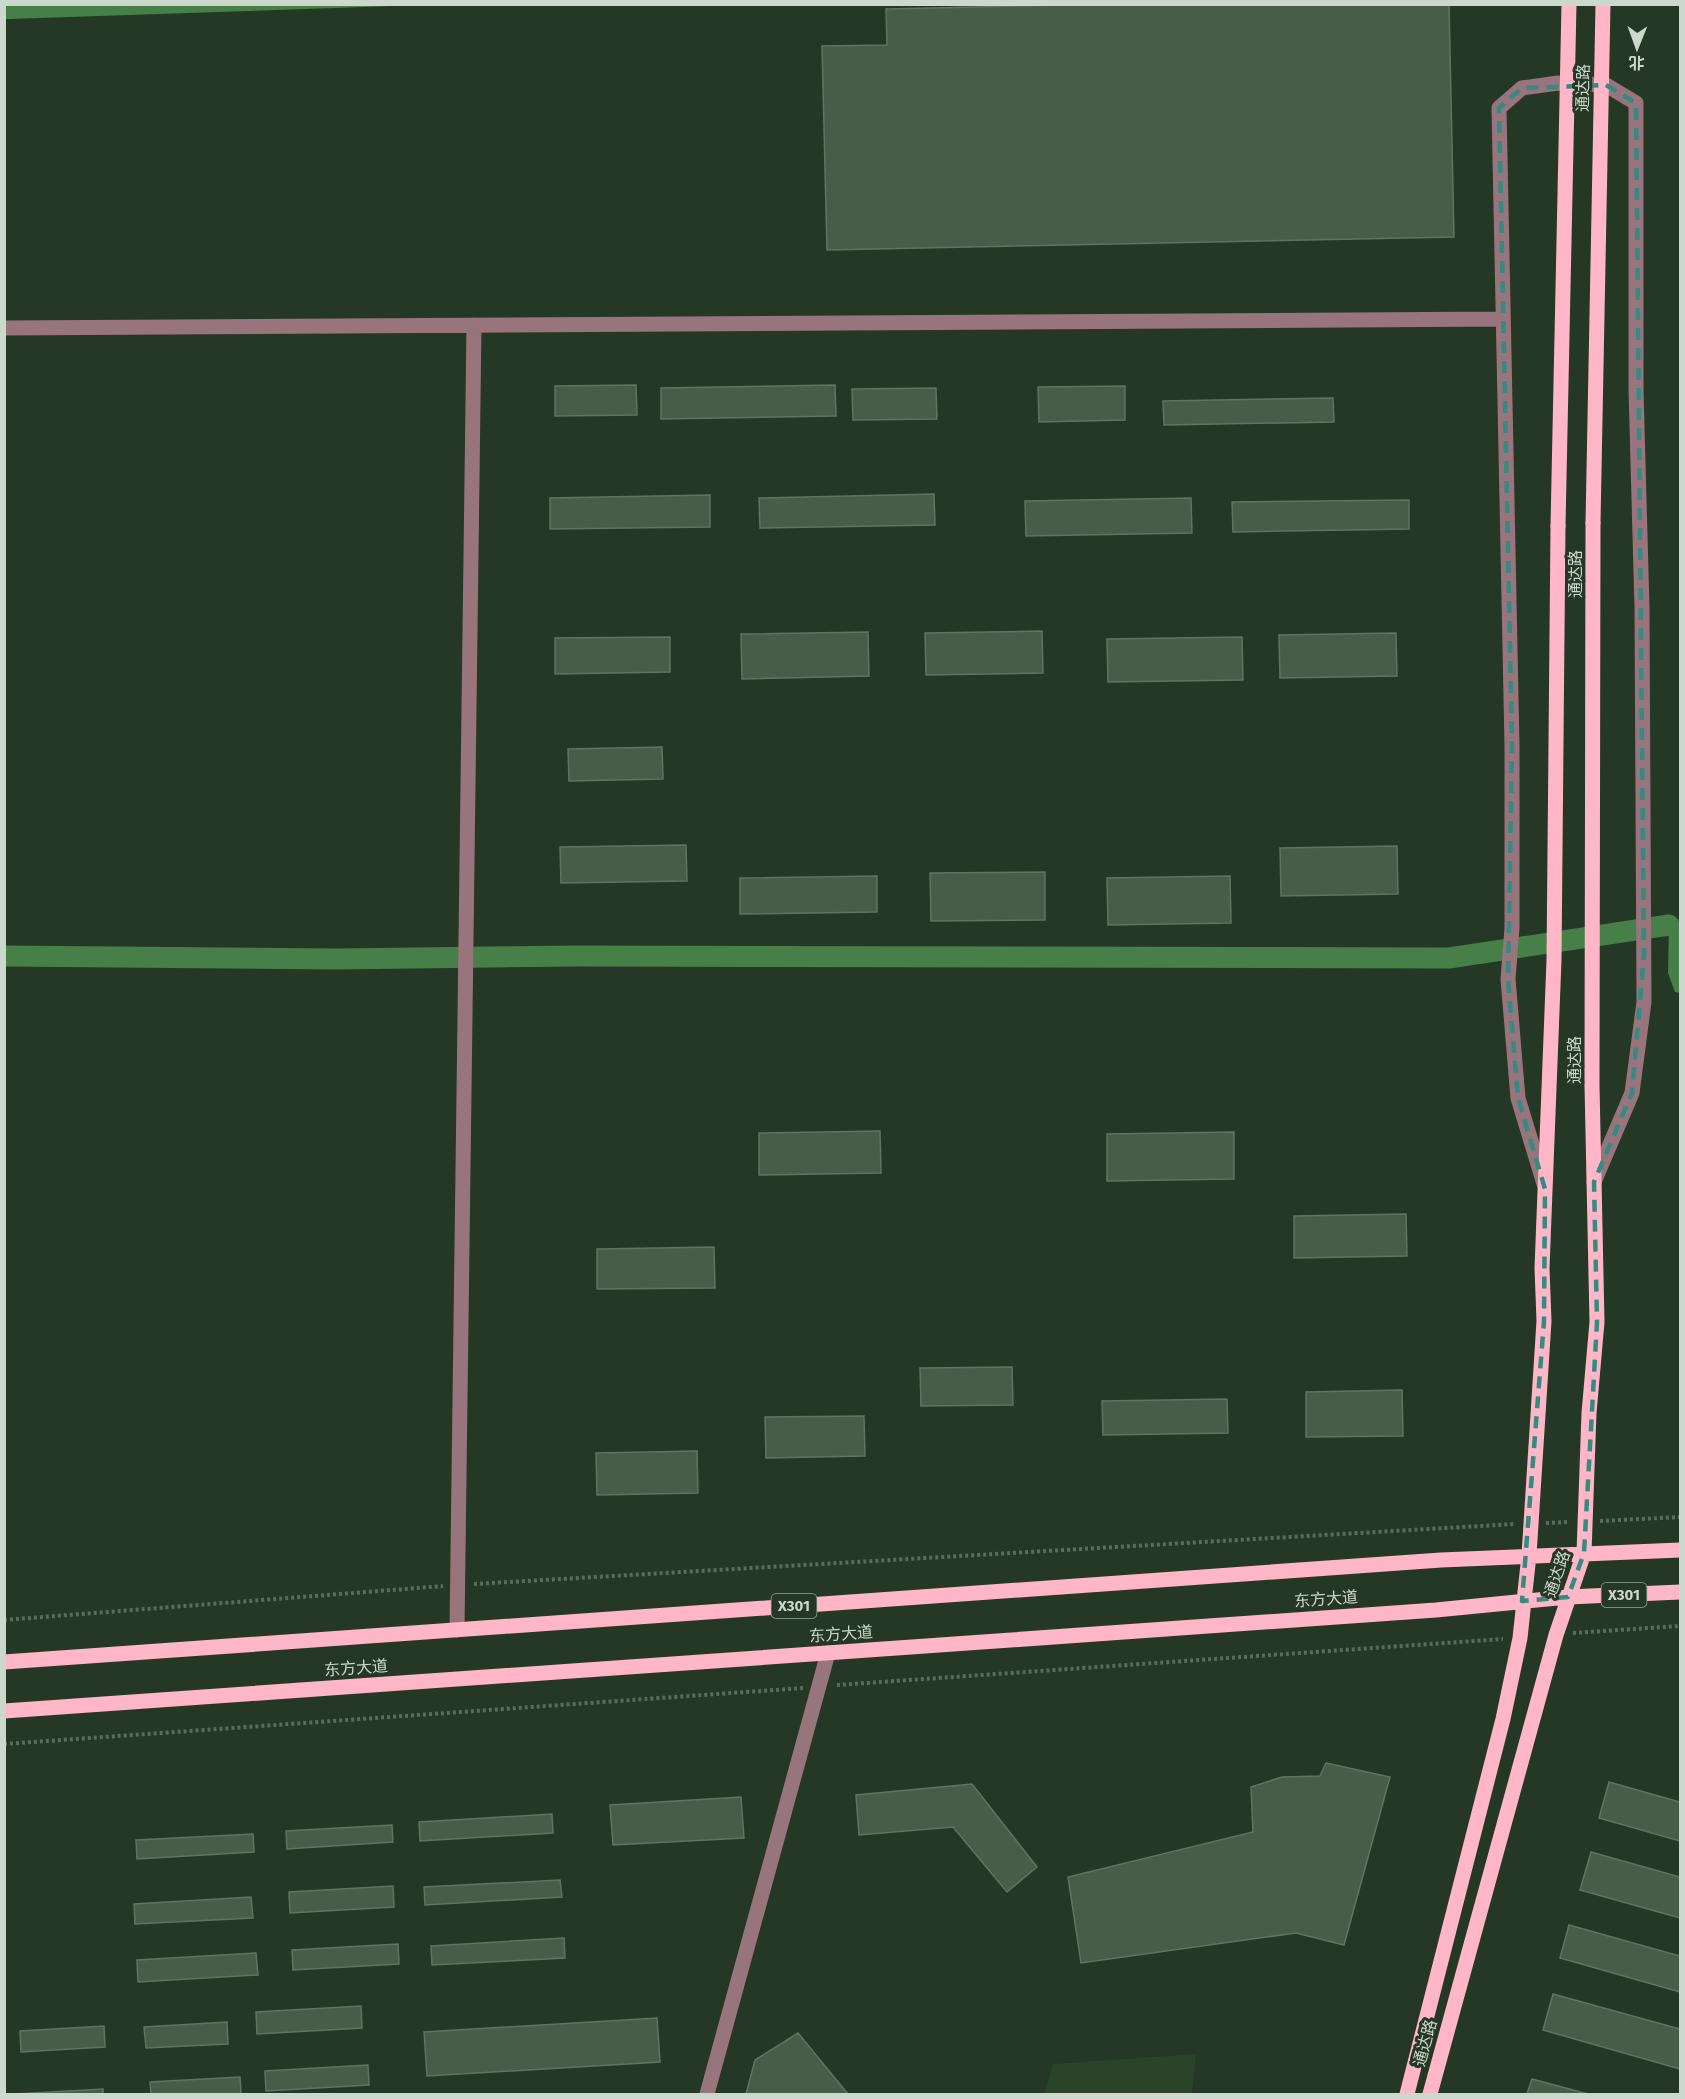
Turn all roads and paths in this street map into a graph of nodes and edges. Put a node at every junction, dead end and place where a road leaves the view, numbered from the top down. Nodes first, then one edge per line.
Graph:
1 (1569, 4) edge
2 (1603, 4) edge
3 (1503, 319) junction
4 (474, 325) junction
5 (4, 328) edge
6 (1594, 1182) junction
7 (1545, 1189) junction
8 (1680, 1517) edge
9 (1572, 1522) dead end
10 (1593, 1522) dead end
11 (1538, 1523) dead end
12 (1526, 1524) dead end
13 (1680, 1550) edge
14 (1584, 1553) junction
15 (1529, 1555) junction
16 (468, 1584) dead end
17 (444, 1586) dead end
18 (1680, 1592) edge
19 (1568, 1597) junction
20 (1522, 1601) junction
21 (4, 1620) edge
22 (1680, 1626) edge
23 (458, 1630) junction
24 (1556, 1635) junction
25 (1520, 1638) junction
26 (828, 1653) junction
27 (4, 1662) edge
28 (819, 1687) junction
29 (4, 1711) edge
30 (4, 1744) edge
31 (707, 2094) edge
32 (1407, 2094) edge
33 (1430, 2094) edge

1 - 7 main road, 通达路, bridge
2 - 6 main road, 通达路, bridge
3 - 4 street
3 - 6 street
3 - 7 street
4 - 5 street
4 - 23 street
6 - 14 main road, 通达路
7 - 15 main road, 通达路
8 - 10 path
9 - 11 path
12 - 16 path
13 - 14 main road, 东方大道 / X301
14 - 15 main road, 东方大道 / X301
14 - 19 main road, 通达路
15 - 20 main road, 通达路
15 - 23 main road, 东方大道 / X301
17 - 21 path
18 - 19 main road, 东方大道 / X301
19 - 20 main road, 东方大道 / X301
19 - 24 main road, 通达路
20 - 25 main road, 通达路
20 - 26 main road, 东方大道 / X301
22 - 24 path
23 - 27 main road, 东方大道 / X301
24 - 33 main road, 通达路
25 - 28 path
25 - 32 main road, 通达路
26 - 28 street
26 - 29 main road, 东方大道 / X301
28 - 30 path
28 - 31 street

